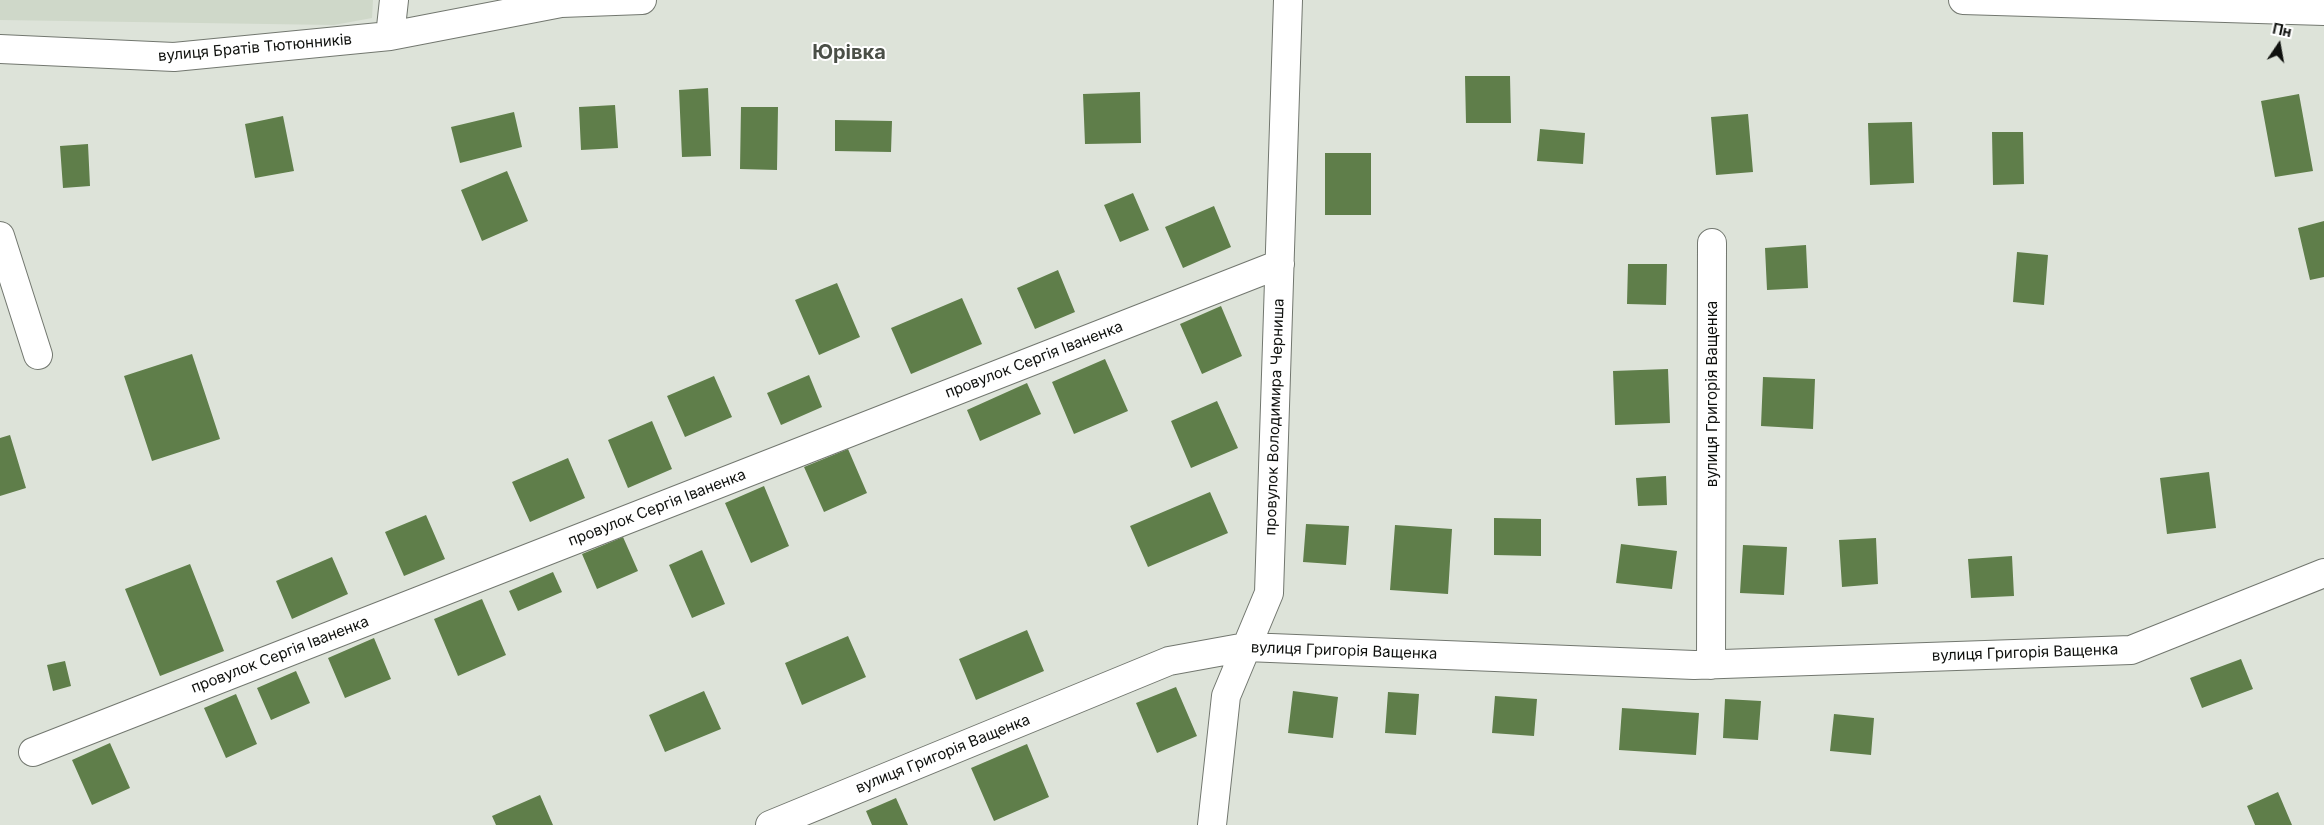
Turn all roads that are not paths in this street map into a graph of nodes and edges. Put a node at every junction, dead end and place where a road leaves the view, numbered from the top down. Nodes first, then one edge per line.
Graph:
1 (394, 0) edge
2 (642, 0) edge
3 (1288, 0) edge
4 (1963, 0) edge
5 (2324, 11) edge
6 (390, 36) junction
7 (0, 49) edge
8 (0, 236) edge
9 (1712, 242) dead end
10 (1280, 264) junction
11 (38, 355) dead end
12 (2324, 573) edge
13 (1246, 647) junction
14 (1711, 665) junction
15 (33, 752) dead end
16 (770, 825) edge
17 (1212, 825) edge

1 - 6 street
2 - 6 street, вулиця Братів Тютюнників
3 - 10 street, провулок Володимира Черниша
4 - 5 street
6 - 7 street, вулиця Братів Тютюнників
8 - 11 street
9 - 14 street, вулиця Григорія Ващенка
10 - 13 street, провулок Володимира Черниша
10 - 15 street, провулок Сергія Іваненка
12 - 14 street, вулиця Григорія Ващенка
13 - 14 street, вулиця Григорія Ващенка
13 - 16 street, вулиця Григорія Ващенка
13 - 17 street, провулок Володимира Черниша

